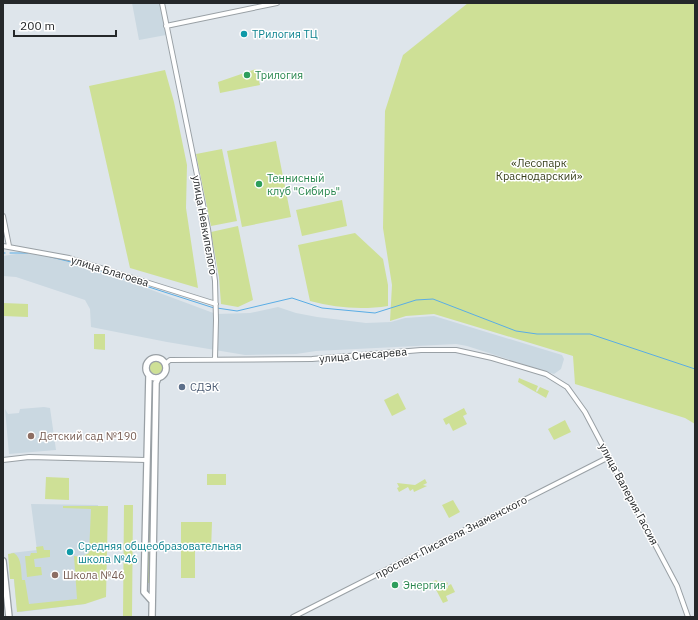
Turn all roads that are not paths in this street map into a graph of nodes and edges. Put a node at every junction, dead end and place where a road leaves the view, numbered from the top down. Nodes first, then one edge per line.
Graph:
1 (162, 3) edge
2 (277, 3) edge
3 (166, 26) junction
4 (3, 216) edge
5 (3, 246) edge
6 (9, 246) junction
7 (216, 305) junction
8 (215, 360) junction
9 (165, 364) junction
10 (148, 375) junction
11 (158, 378) junction
12 (557, 380) joint
13 (609, 457) junction
14 (146, 459) junction
15 (155, 459) junction
16 (3, 460) edge
17 (3, 561) edge
18 (144, 582) junction
19 (152, 582) junction
20 (152, 602) junction
21 (9, 617) edge
22 (152, 617) edge
23 (293, 617) edge
24 (688, 617) edge

1 - 3 street, улица Невкипелого
2 - 3 street
3 - 7 street, улица Невкипелого
4 - 6 street
5 - 6 street, улица Благоева
6 - 7 street, улица Благоева
7 - 8 street, улица Невкипелого
8 - 9 street, улица Снесарева
8 - 12 street, улица Снесарева
9 - 10 street
9 - 11 street
10 - 11 street
10 - 14 street
11 - 15 street
12 - 13 street, улица Валерия Гассия
13 - 23 street, проспект Писателя Знаменского
13 - 24 street, улица Валерия Гассия
14 - 15 street
14 - 16 street
14 - 18 street
15 - 19 street
17 - 21 street
18 - 19 street
18 - 20 street
19 - 20 street
20 - 22 street

